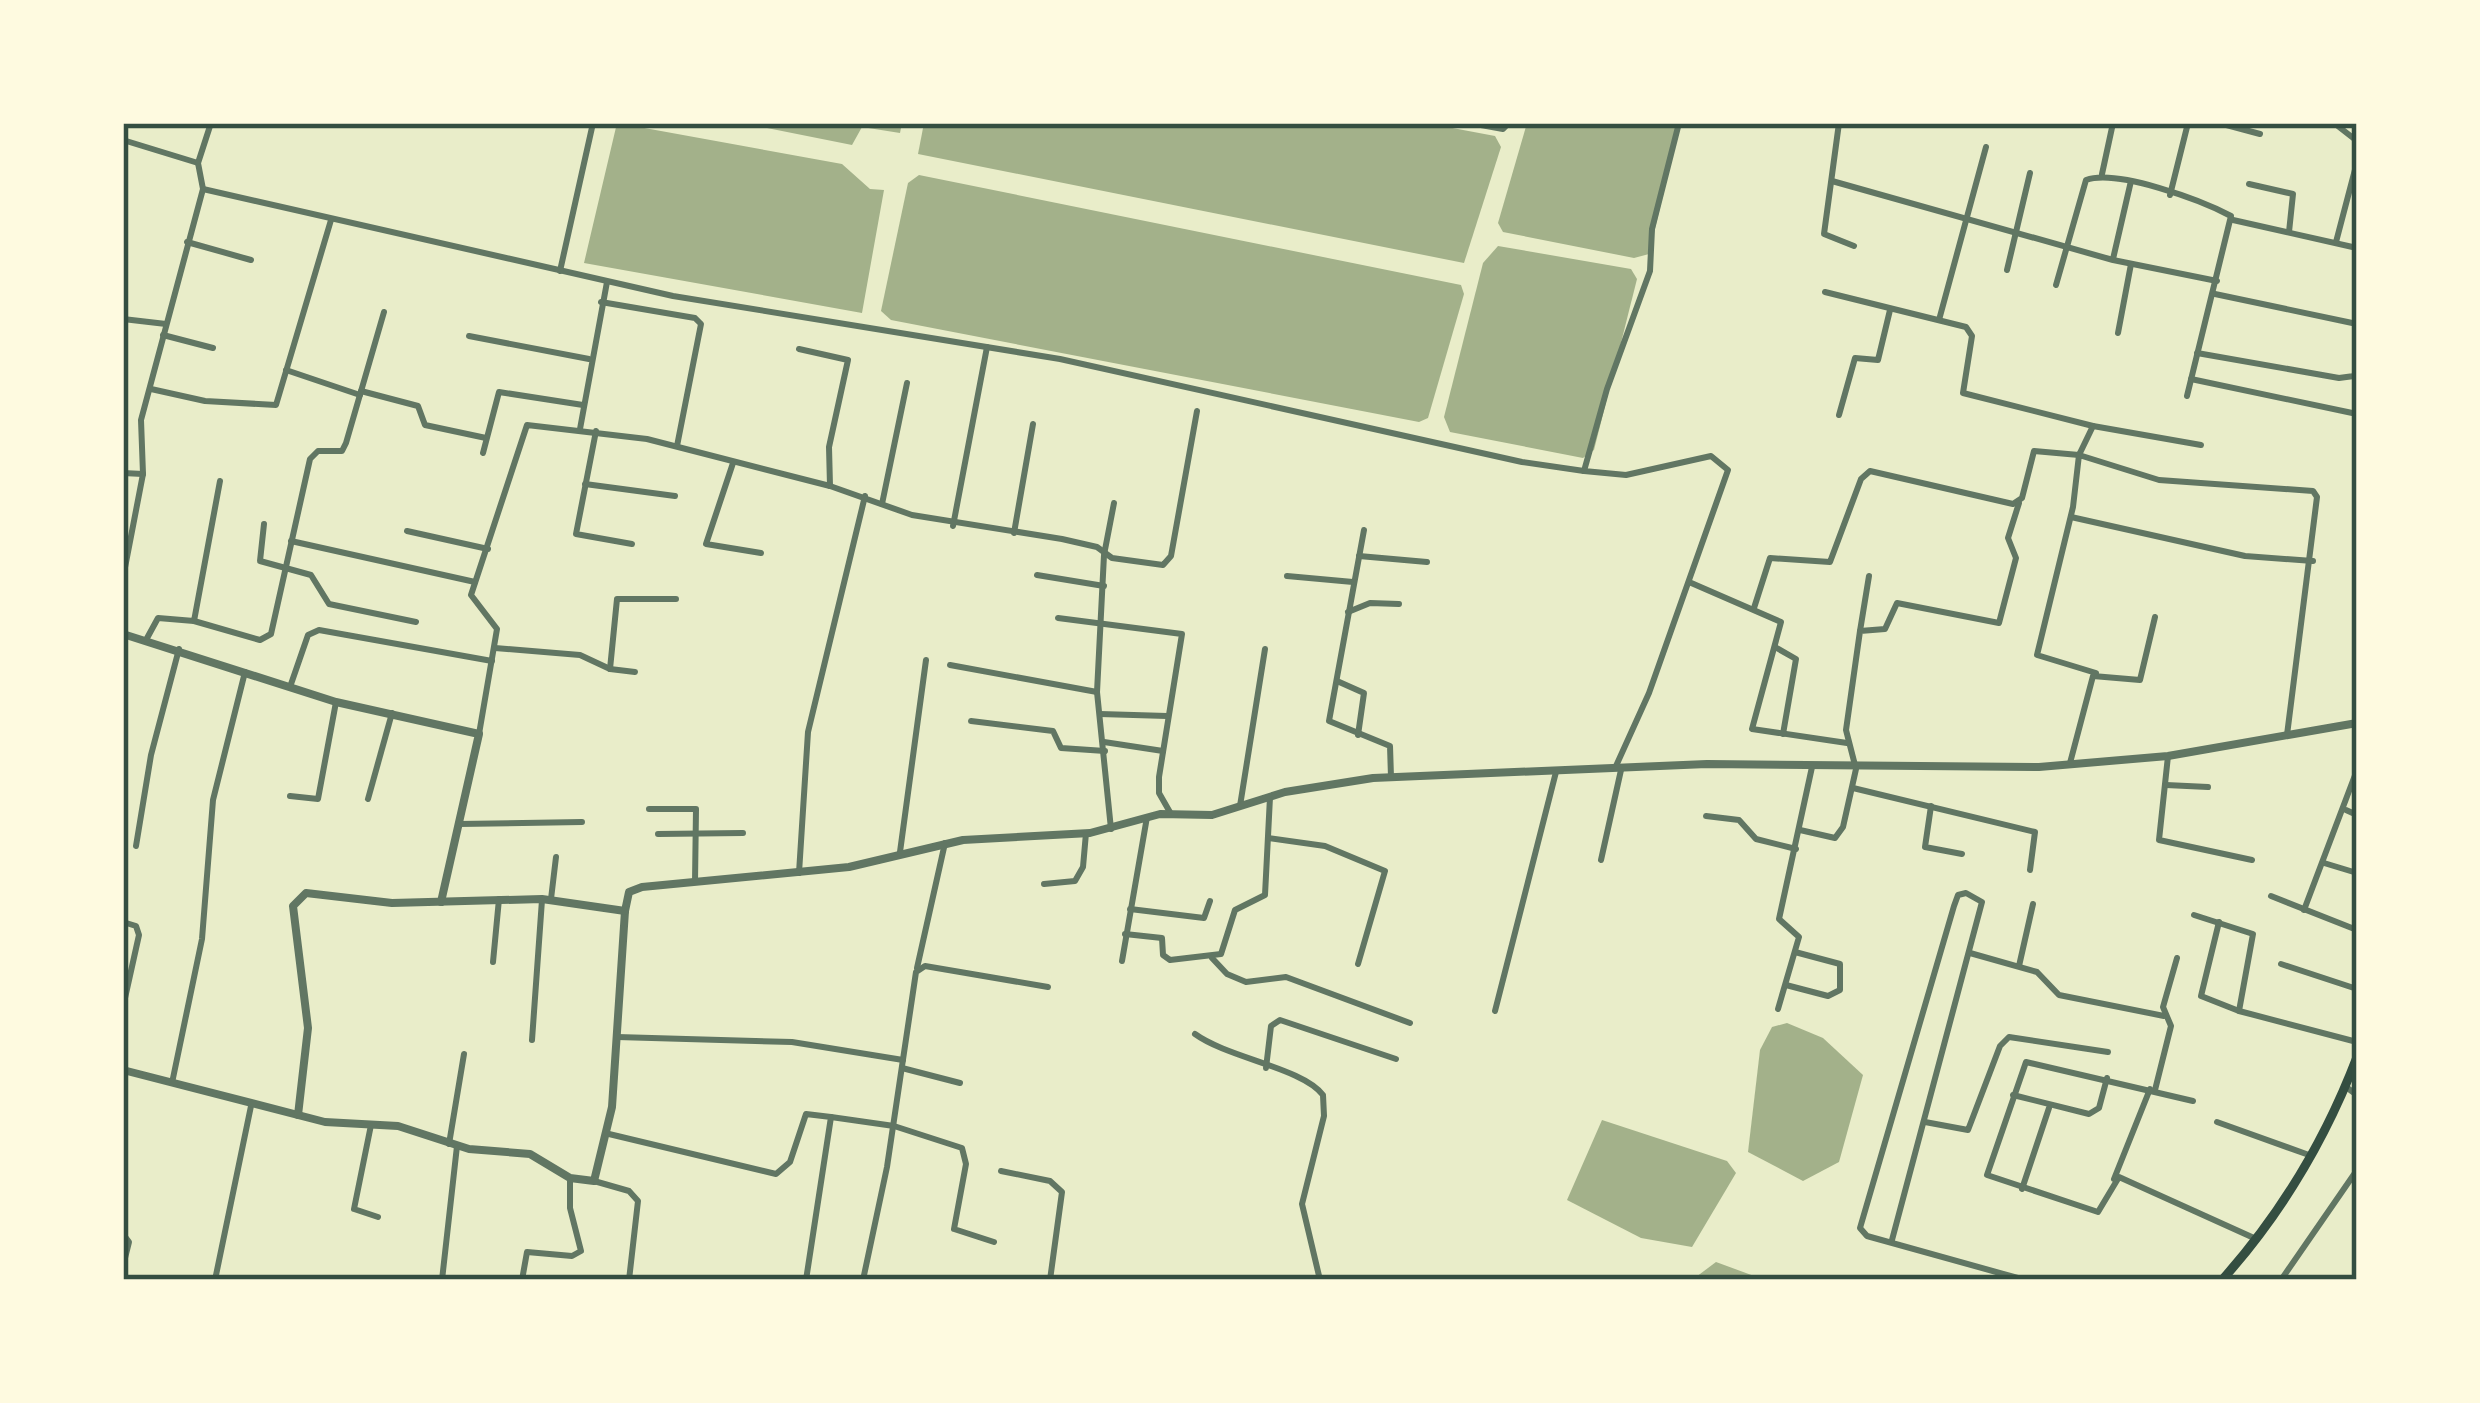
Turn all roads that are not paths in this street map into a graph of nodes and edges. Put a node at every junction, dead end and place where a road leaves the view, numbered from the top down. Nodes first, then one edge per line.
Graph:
1 (211, 123) edge
2 (593, 123) edge
3 (1470, 123) edge
4 (1509, 123) edge
5 (1679, 123) edge
6 (1839, 123) edge
7 (2114, 123) edge
8 (2188, 123) edge
9 (2219, 123) edge
10 (2334, 123) edge
11 (2260, 134) dead end
12 (123, 140) edge
13 (2357, 141) edge
14 (1986, 147) dead end
15 (2357, 162) edge
16 (198, 163) junction
17 (2030, 173) dead end
18 (2102, 174) junction
19 (2131, 181) junction
20 (1832, 182) junction
21 (2249, 184) dead end
22 (203, 189) junction
23 (2170, 195) junction
24 (1967, 216) junction
25 (331, 220) junction
26 (2233, 220) junction
27 (2016, 230) junction
28 (2289, 232) junction
29 (188, 242) junction
30 (2336, 242) junction
31 (2064, 245) junction
32 (1854, 246) dead end
33 (2357, 248) edge
34 (251, 260) dead end
35 (2113, 260) junction
36 (2131, 264) junction
37 (560, 271) junction
38 (2007, 271) dead end
39 (2218, 281) junction
40 (607, 282) junction
41 (2056, 285) dead end
42 (1825, 292) dead end
43 (2215, 294) junction
44 (602, 302) junction
45 (1891, 310) junction
46 (384, 312) dead end
47 (123, 319) edge
48 (1939, 320) junction
49 (2357, 323) edge
50 (166, 324) junction
51 (2118, 333) dead end
52 (163, 335) junction
53 (470, 336) dead end
54 (987, 347) junction
55 (213, 348) dead end
56 (799, 349) dead end
57 (2197, 353) junction
58 (590, 359) junction
59 (2357, 366) edge
60 (286, 370) junction
61 (2192, 379) junction
62 (907, 382) dead end
63 (151, 389) junction
64 (360, 393) junction
65 (2188, 396) dead end
66 (583, 405) junction
67 (1197, 411) dead end
68 (2357, 413) edge
69 (1839, 416) dead end
70 (1034, 424) dead end
71 (2093, 426) junction
72 (580, 430) junction
73 (596, 431) junction
74 (486, 438) junction
75 (2201, 445) dead end
76 (677, 446) junction
77 (483, 452) dead end
78 (2079, 455) junction
79 (733, 463) junction
80 (1584, 471) junction
81 (123, 473) edge
82 (143, 475) junction
83 (220, 481) dead end
84 (585, 484) junction
85 (830, 486) junction
86 (675, 496) dead end
87 (865, 496) junction
88 (2019, 502) junction
89 (882, 503) junction
90 (1114, 503) dead end
91 (2071, 517) junction
92 (264, 524) dead end
93 (953, 526) junction
94 (1364, 530) dead end
95 (406, 532) dead end
96 (1014, 533) junction
97 (291, 541) junction
98 (632, 544) dead end
99 (488, 549) junction
100 (761, 553) dead end
101 (1104, 555) junction
102 (1359, 556) junction
103 (2313, 561) junction
104 (1427, 562) dead end
105 (285, 568) junction
106 (1036, 575) dead end
107 (1870, 576) dead end
108 (1287, 577) dead end
109 (123, 578) edge
110 (1689, 582) junction
111 (476, 583) junction
112 (1353, 583) junction
113 (1104, 586) junction
114 (676, 599) dead end
115 (1399, 604) dead end
116 (1754, 608) junction
117 (1348, 612) junction
118 (2155, 617) dead end
119 (1058, 618) dead end
120 (194, 622) junction
121 (416, 622) dead end
122 (1102, 623) junction
123 (1860, 632) junction
124 (123, 634) edge
125 (146, 640) junction
126 (1774, 647) junction
127 (495, 648) junction
128 (1265, 649) dead end
129 (178, 650) junction
130 (926, 660) dead end
131 (492, 661) junction
132 (950, 665) dead end
133 (610, 669) junction
134 (245, 672) junction
135 (635, 672) dead end
136 (2096, 674) junction
137 (1337, 680) junction
138 (290, 687) junction
139 (1097, 692) junction
140 (336, 702) junction
141 (392, 713) junction
142 (1100, 714) junction
143 (1167, 716) junction
144 (970, 721) dead end
145 (2357, 723) edge
146 (479, 734) junction
147 (1783, 734) junction
148 (1358, 735) junction
149 (2287, 736) junction
150 (1850, 743) junction
151 (1105, 747) junction
152 (1163, 751) junction
153 (2168, 755) junction
154 (2070, 763) junction
155 (1812, 767) junction
156 (1856, 769) junction
157 (1618, 770) junction
158 (2357, 770) edge
159 (1556, 772) junction
160 (1391, 777) junction
161 (2166, 785) junction
162 (2208, 787) dead end
163 (1853, 788) junction
164 (290, 796) dead end
165 (1270, 797) junction
166 (368, 799) dead end
167 (1240, 806) junction
168 (1931, 806) junction
169 (649, 809) dead end
170 (2346, 810) junction
171 (1171, 814) junction
172 (2357, 814) edge
173 (1706, 816) dead end
174 (1147, 817) junction
175 (582, 821) dead end
176 (459, 824) junction
177 (1112, 829) junction
178 (1800, 830) junction
179 (697, 833) junction
180 (743, 833) dead end
181 (1086, 833) junction
182 (658, 834) dead end
183 (1268, 838) junction
184 (945, 843) junction
185 (136, 846) dead end
186 (1796, 849) junction
187 (900, 852) junction
188 (1962, 854) dead end
189 (556, 857) dead end
190 (1600, 860) dead end
191 (2252, 860) dead end
192 (2324, 863) junction
193 (2030, 870) dead end
194 (800, 873) junction
195 (2357, 873) edge
196 (694, 882) junction
197 (1044, 884) dead end
198 (2271, 896) dead end
199 (499, 899) junction
200 (547, 899) junction
201 (1210, 901) dead end
202 (441, 902) junction
203 (2033, 904) dead end
204 (1130, 909) junction
205 (2304, 910) junction
206 (625, 911) junction
207 (2194, 915) dead end
208 (123, 922) edge
209 (2219, 922) junction
210 (2357, 930) edge
211 (1125, 934) junction
212 (1796, 952) junction
213 (1970, 953) junction
214 (1212, 958) junction
215 (2177, 958) dead end
216 (1122, 961) dead end
217 (493, 962) dead end
218 (1358, 964) dead end
219 (2282, 964) dead end
220 (2019, 966) junction
221 (916, 972) junction
222 (1786, 986) junction
223 (1048, 987) dead end
224 (2357, 989) edge
225 (123, 1007) edge
226 (1778, 1010) dead end
227 (1495, 1011) dead end
228 (2239, 1011) junction
229 (2164, 1016) junction
230 (1410, 1023) dead end
231 (1195, 1034) dead end
232 (617, 1037) junction
233 (532, 1040) dead end
234 (2357, 1042) edge
235 (2108, 1052) dead end
236 (464, 1054) dead end
237 (2357, 1057) edge
238 (1396, 1059) dead end
239 (902, 1064) junction
240 (1266, 1069) junction
241 (123, 1070) edge
242 (2107, 1078) junction
243 (172, 1083) junction
244 (960, 1083) dead end
245 (2346, 1087) junction
246 (2152, 1089) junction
247 (2013, 1095) junction
248 (2357, 1095) edge
249 (2193, 1101) dead end
250 (251, 1106) junction
251 (2049, 1108) junction
252 (298, 1115) junction
253 (831, 1117) junction
254 (1925, 1122) junction
255 (2217, 1122) dead end
256 (371, 1124) junction
257 (894, 1126) junction
258 (609, 1133) junction
259 (453, 1145) junction
260 (2312, 1156) junction
261 (2357, 1170) edge
262 (1001, 1171) dead end
263 (570, 1178) junction
264 (2114, 1179) junction
265 (594, 1181) junction
266 (2023, 1189) junction
267 (378, 1217) dead end
268 (123, 1234) edge
269 (1892, 1240) junction
270 (2257, 1240) junction
271 (994, 1242) dead end
272 (123, 1266) edge
273 (217, 1280) edge
274 (442, 1280) edge
275 (522, 1280) edge
276 (629, 1280) edge
277 (806, 1280) edge
278 (863, 1280) edge
279 (1050, 1280) edge
280 (1320, 1280) edge
281 (2025, 1280) edge
282 (2222, 1280) edge
283 (2281, 1280) edge

1 - 16 street
2 - 37 street
3 - 4 street
5 - 80 street
6 - 20 street
7 - 18 street
8 - 23 street
9 - 11 street
10 - 13 street
12 - 16 street
14 - 24 street
15 - 30 street
16 - 22 street
17 - 27 street
18 - 19 street
18 - 31 street
19 - 23 street
19 - 35 street
20 - 24 street
20 - 32 street
21 - 28 street
22 - 25 street
22 - 29 street
23 - 26 street
24 - 27 street
24 - 48 street
25 - 37 street
25 - 60 street
26 - 28 street
26 - 39 street
27 - 31 street
27 - 38 street
28 - 30 street
29 - 34 street
29 - 50 street
30 - 33 street
31 - 35 street
31 - 41 street
35 - 36 street
36 - 39 street
36 - 51 street
37 - 40 street
39 - 43 street
40 - 44 street
40 - 54 street
42 - 45 street
43 - 49 street
43 - 57 street
44 - 58 street
44 - 76 street
45 - 48 street
45 - 69 street
46 - 64 street
47 - 50 street
48 - 71 street
50 - 52 street
52 - 55 street
52 - 63 street
53 - 58 street
54 - 80 street
54 - 93 street
56 - 85 street
57 - 59 street
57 - 61 street
58 - 66 street
60 - 63 street
60 - 64 street
61 - 65 street
61 - 68 street
62 - 89 street
63 - 82 street
64 - 74 street
64 - 97 street
66 - 72 street
66 - 74 street
67 - 101 street
70 - 96 street
71 - 75 street
71 - 78 street
72 - 73 street
72 - 99 street
73 - 76 street
73 - 84 street
74 - 77 street
76 - 79 street
78 - 88 street
78 - 91 street
78 - 103 street
79 - 85 street
79 - 100 street
80 - 110 street
81 - 82 street
82 - 109 street
83 - 120 street
84 - 86 street
84 - 98 street
85 - 87 street
87 - 89 street
87 - 194 street
88 - 116 street
88 - 123 street
89 - 93 street
90 - 101 street
91 - 103 street
91 - 136 street
92 - 105 street
93 - 96 street
94 - 102 street
95 - 99 street
96 - 101 street
97 - 105 street
97 - 111 street
99 - 111 street
101 - 113 street
102 - 104 street
102 - 112 street
103 - 149 street
105 - 120 street
105 - 121 street
106 - 113 street
107 - 123 street
108 - 112 street
110 - 116 street
110 - 157 street
111 - 127 street
112 - 117 street
113 - 122 street
114 - 133 street
115 - 117 street
116 - 126 street
117 - 137 street
118 - 136 street
119 - 122 street
120 - 125 street
122 - 139 street
122 - 143 street
123 - 150 street
124 - 125 street
125 - 129 street
126 - 147 street
126 - 147 street
127 - 131 street
127 - 133 street
128 - 167 street
129 - 134 street
129 - 185 street
130 - 187 street
131 - 138 street
131 - 146 street
132 - 139 street
133 - 135 street
134 - 138 street
134 - 243 street
136 - 154 street
137 - 148 street
137 - 148 street
138 - 140 street
139 - 142 street
140 - 141 street
140 - 164 street
141 - 146 street
141 - 166 street
142 - 143 street
142 - 151 street
143 - 152 street
144 - 151 street
145 - 149 street
146 - 176 street
147 - 150 street
148 - 160 street
149 - 153 street
150 - 156 street
151 - 152 street
151 - 177 street
152 - 171 street
153 - 154 street
153 - 161 street
154 - 156 street
155 - 156 street
155 - 157 street
155 - 178 street
156 - 163 street
157 - 159 street
157 - 190 street
158 - 170 street
159 - 160 street
159 - 227 street
160 - 165 street
161 - 162 street
161 - 191 street
163 - 168 street
163 - 178 street
165 - 167 street
165 - 183 street
167 - 171 street
168 - 188 street
168 - 193 street
169 - 179 street
170 - 172 street
170 - 192 street
171 - 174 street
173 - 186 street
174 - 177 street
174 - 204 street
175 - 176 street
176 - 202 street
177 - 181 street
178 - 186 street
179 - 180 street
179 - 182 street
179 - 196 street
181 - 184 street
181 - 197 street
183 - 214 street
183 - 218 street
184 - 187 street
184 - 221 street
186 - 212 street
187 - 194 street
189 - 200 street
192 - 195 street
192 - 205 street
194 - 196 street
196 - 206 street
198 - 205 street
199 - 200 street
199 - 202 street
199 - 217 street
200 - 206 street
200 - 233 street
201 - 204 street
202 - 252 street
203 - 220 street
204 - 211 street
205 - 210 street
206 - 232 street
207 - 209 street
208 - 225 street
209 - 228 street
209 - 228 street
211 - 214 street
211 - 216 street
212 - 222 street
212 - 222 street
213 - 220 street
213 - 254 street
213 - 269 street
214 - 230 street
215 - 229 street
219 - 224 street
220 - 229 street
221 - 223 street
221 - 239 street
222 - 226 street
228 - 234 street
229 - 246 street
231 - 240 street
232 - 239 street
232 - 258 street
235 - 254 street
236 - 259 street
237 - 245 main road
238 - 240 street
239 - 244 street
239 - 257 street
240 - 280 street
241 - 243 street
242 - 246 street
242 - 247 street
242 - 251 street
243 - 250 street
245 - 248 street
245 - 260 main road
246 - 249 street
246 - 264 street
247 - 251 street
247 - 266 street
250 - 252 street
250 - 273 street
251 - 266 street
252 - 256 street
253 - 257 street
253 - 258 street
253 - 277 street
254 - 269 street
255 - 260 street
256 - 259 street
256 - 267 street
257 - 271 street
257 - 278 street
258 - 265 street
259 - 263 street
259 - 274 street
260 - 270 main road
261 - 283 street
262 - 279 street
263 - 265 street
263 - 275 street
264 - 266 street
264 - 270 street
265 - 276 street
268 - 272 street
269 - 281 street
270 - 282 main road

